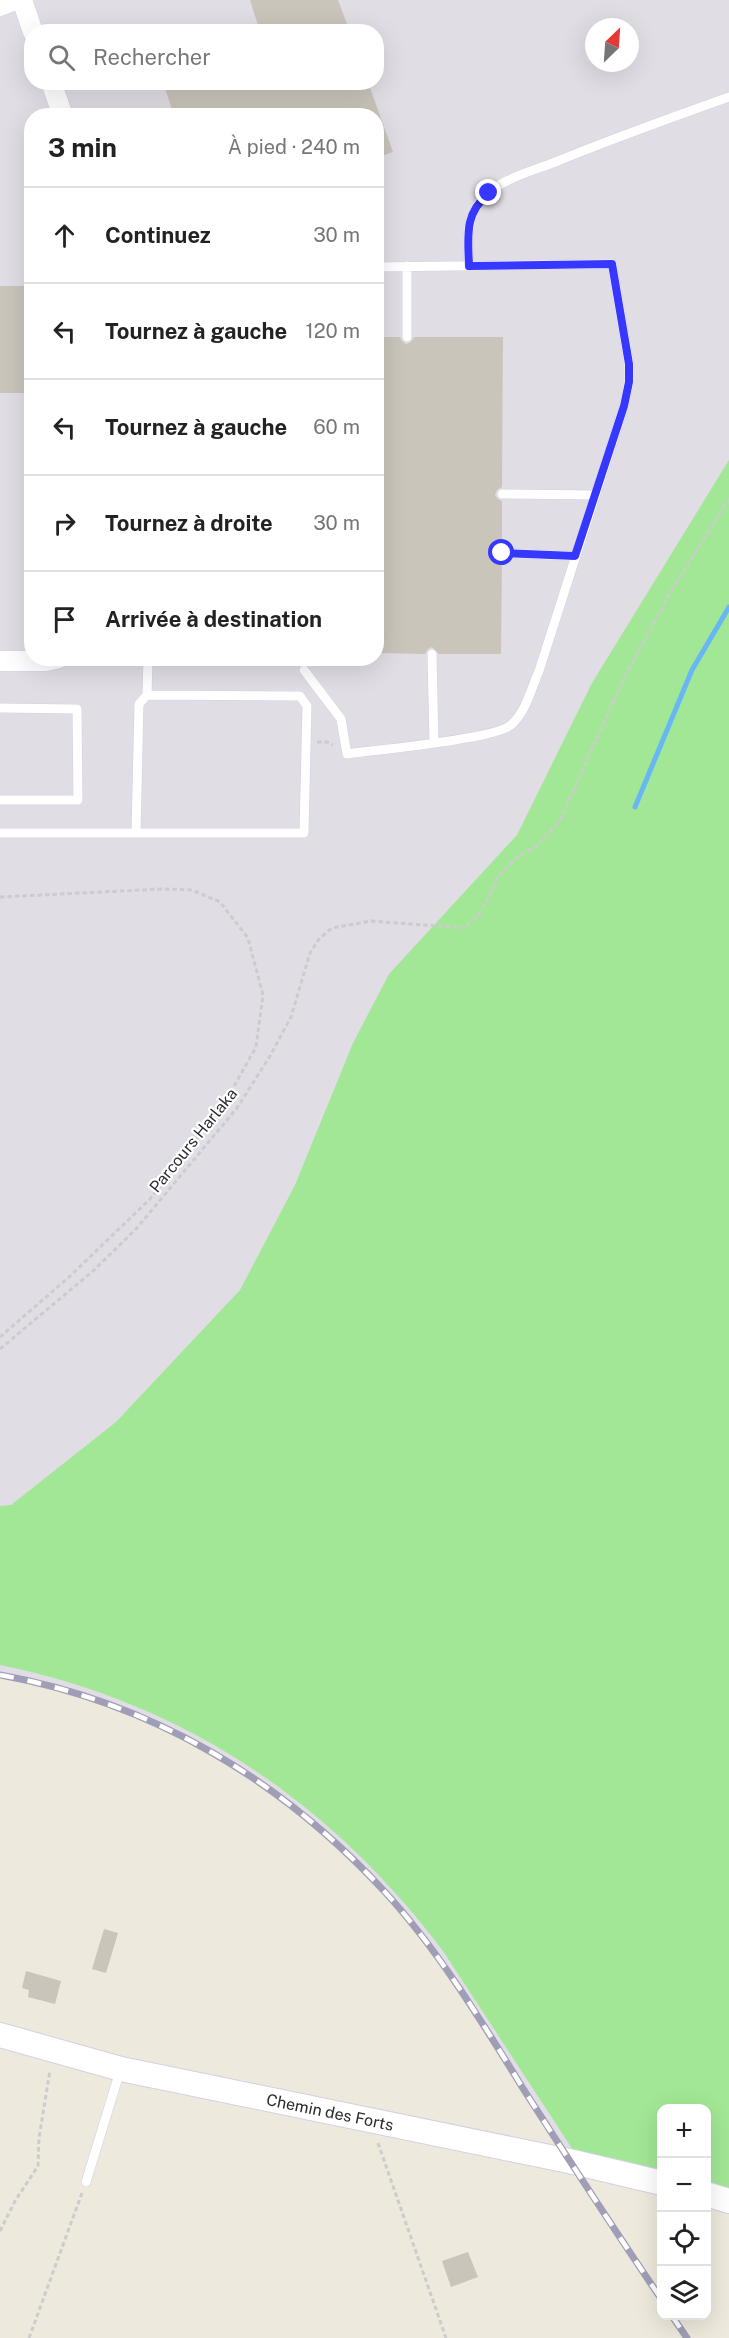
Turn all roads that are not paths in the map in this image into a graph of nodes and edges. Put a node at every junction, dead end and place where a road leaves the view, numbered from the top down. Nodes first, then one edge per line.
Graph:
1 (15, 0) edge
2 (22, 0) edge
3 (0, 6) edge
4 (30, 24) edge
5 (54, 90) edge
6 (729, 97) edge
7 (60, 108) edge
8 (407, 266) junction
9 (469, 266) junction
10 (384, 267) edge
11 (407, 337) dead end
12 (502, 494) dead end
13 (595, 495) junction
14 (502, 553) dead end
15 (575, 556) junction
16 (432, 654) dead end
17 (0, 661) edge
18 (24, 661) edge
19 (148, 666) edge
20 (304, 670) dead end
21 (147, 695) junction
22 (0, 708) edge
23 (434, 742) junction
24 (0, 800) edge
25 (0, 833) edge
26 (136, 833) junction
27 (0, 2035) edge
28 (121, 2069) junction
29 (657, 2181) edge
30 (86, 2182) road end
31 (711, 2195) edge
32 (729, 2200) edge

1 - 3 street
2 - 4 street
5 - 7 street
6 - 9 lane
8 - 9 lane
8 - 10 lane
8 - 11 lane
9 - 13 lane
12 - 13 lane
13 - 15 lane
14 - 15 lane
15 - 23 lane
16 - 23 lane
17 - 18 street
19 - 21 lane
20 - 23 lane
21 - 26 lane
21 - 26 lane
22 - 24 lane
25 - 26 lane
27 - 28 street, Chemin des Forts
28 - 29 street, Chemin des Forts
28 - 30 lane
31 - 32 street

